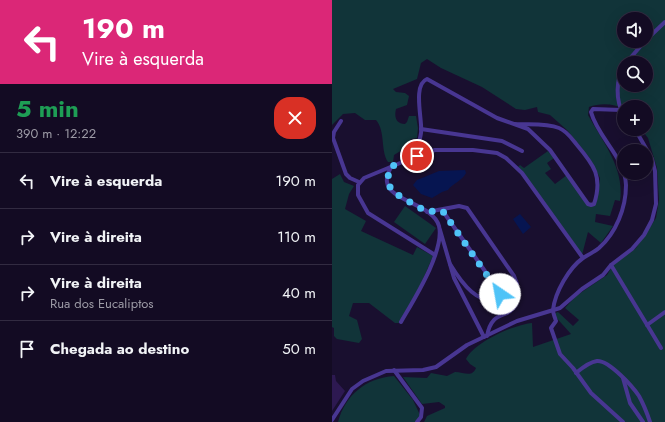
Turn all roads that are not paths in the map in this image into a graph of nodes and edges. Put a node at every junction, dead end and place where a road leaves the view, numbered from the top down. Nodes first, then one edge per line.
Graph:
1 (665, 22) edge
2 (653, 33) edge
3 (638, 48) edge
4 (632, 56) edge
5 (617, 110) edge
6 (341, 121) dead end
7 (516, 124) junction
8 (422, 129) junction
9 (639, 136) edge
10 (522, 151) dead end
11 (413, 158) junction
12 (390, 167) junction
13 (359, 182) junction
14 (442, 210) junction
15 (427, 212) junction
16 (438, 226) junction
17 (435, 255) junction
18 (583, 258) junction
19 (450, 264) junction
20 (611, 265) junction
21 (501, 298) junction
22 (516, 304) dead end
23 (553, 311) junction
24 (665, 312) edge
25 (401, 322) dead end
26 (647, 325) junction
27 (485, 337) junction
28 (661, 348) dead end
29 (394, 370) junction
30 (576, 374) junction
31 (623, 377) junction
32 (332, 420) edge
33 (417, 422) edge
34 (623, 422) edge
35 (643, 422) edge
36 (650, 422) edge

1 - 2 street
3 - 4 street
5 - 18 street
6 - 13 street
7 - 7 street
7 - 8 street
8 - 10 street
8 - 11 street
9 - 20 street
11 - 12 street
11 - 18 street
12 - 13 street
12 - 15 street
13 - 17 street
14 - 15 street
14 - 21 street
14 - 21 street
15 - 16 street
16 - 17 street
16 - 19 street
17 - 25 street
18 - 23 street
19 - 21 street
19 - 27 street
20 - 23 street
20 - 26 street
22 - 27 street
23 - 27 street
23 - 30 street
24 - 26 street
26 - 28 street
27 - 29 street
29 - 32 street
29 - 33 street
30 - 31 street
30 - 34 street
31 - 35 street
31 - 36 street

